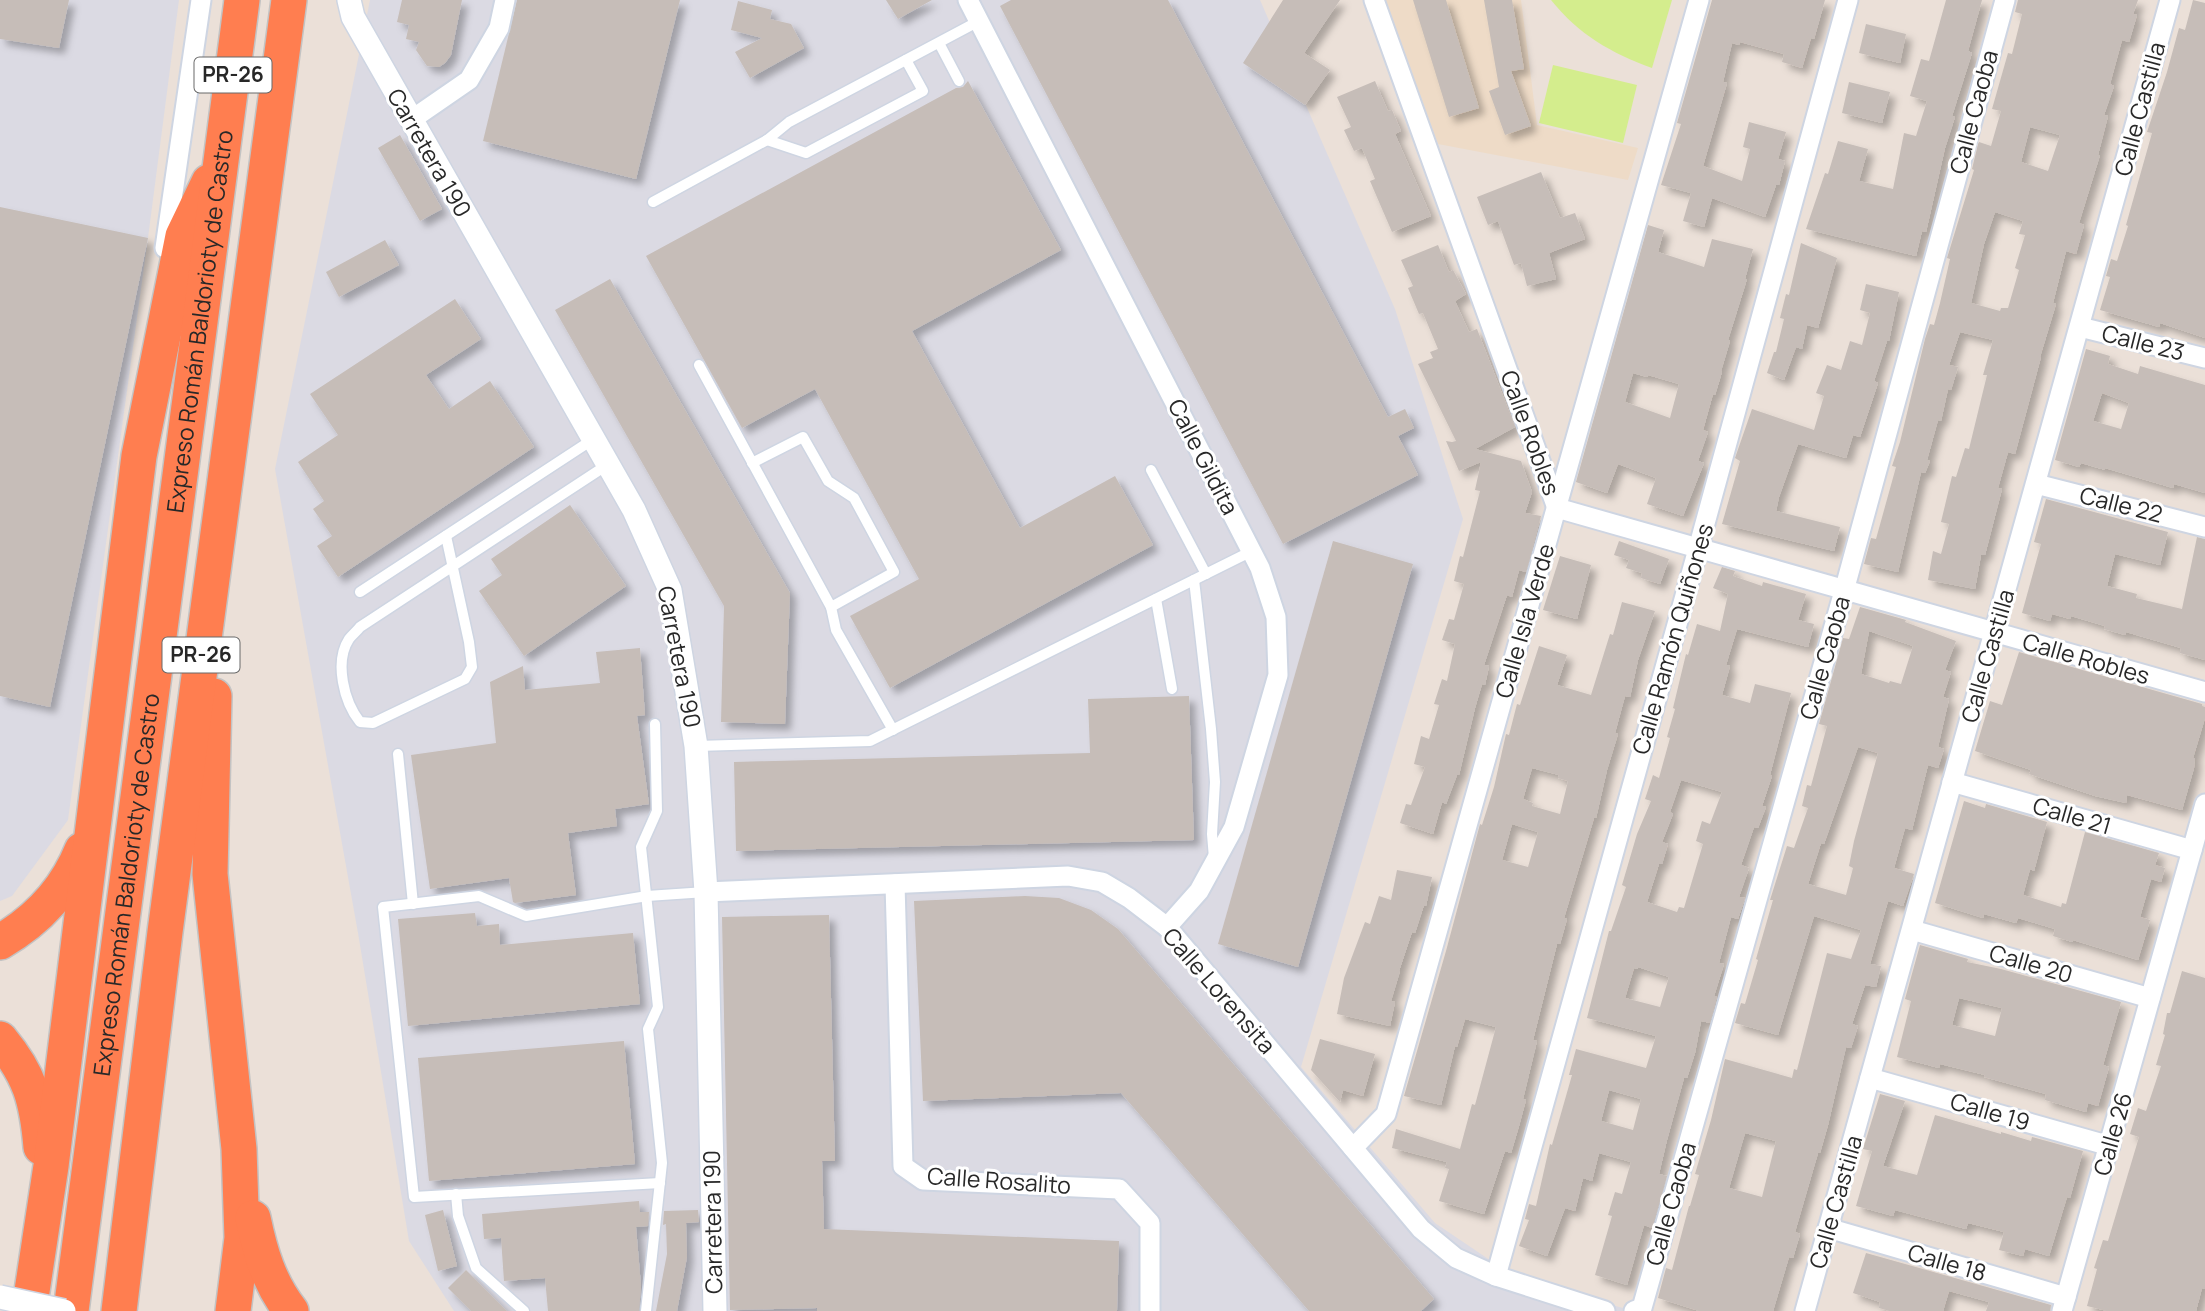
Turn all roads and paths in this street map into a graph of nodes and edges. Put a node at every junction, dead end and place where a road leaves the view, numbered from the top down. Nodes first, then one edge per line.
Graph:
1 (201, 0) edge
2 (242, 0) edge
3 (289, 0) edge
4 (349, 0) edge
5 (505, 0) edge
6 (968, 0) edge
7 (1374, 0) edge
8 (1699, 0) edge
9 (1848, 0) edge
10 (2005, 0) edge
11 (2170, 0) edge
12 (979, 21) junction
13 (939, 43) junction
14 (906, 60) junction
15 (959, 82) dead end
16 (411, 120) junction
17 (767, 140) junction
18 (223, 150) junction
19 (653, 202) dead end
20 (2080, 327) junction
21 (2205, 358) edge
22 (699, 365) dead end
23 (592, 440) junction
24 (139, 456) junction
25 (752, 463) junction
26 (607, 465) junction
27 (1151, 470) dead end
28 (2036, 484) junction
29 (1557, 508) junction
30 (2205, 527) edge
31 (446, 536) junction
32 (1698, 549) junction
33 (1252, 551) junction
34 (453, 566) junction
35 (1206, 573) junction
36 (1194, 580) junction
37 (211, 581) junction
38 (1844, 591) junction
39 (360, 592) dead end
40 (1156, 599) junction
41 (831, 607) junction
42 (1995, 633) junction
43 (1172, 689) dead end
44 (2205, 692) edge
45 (655, 724) dead end
46 (893, 730) junction
47 (696, 746) junction
48 (398, 754) dead end
49 (1952, 782) junction
50 (2205, 804) edge
51 (92, 824) junction
52 (2192, 850) junction
53 (1215, 860) junction
54 (894, 884) junction
55 (706, 892) junction
56 (647, 896) junction
57 (413, 904) junction
58 (1167, 927) junction
59 (1912, 930) junction
60 (0, 942) edge
61 (2150, 998) junction
62 (0, 1039) edge
63 (1870, 1079) junction
64 (2110, 1146) junction
65 (239, 1149) junction
66 (1353, 1149) junction
67 (660, 1183) junction
68 (456, 1194) junction
69 (1828, 1228) junction
70 (40, 1230) junction
71 (1496, 1276) junction
72 (0, 1297) edge
73 (2064, 1304) edge
74 (29, 1311) edge
75 (64, 1311) edge
76 (71, 1311) edge
77 (119, 1311) edge
78 (233, 1311) edge
79 (291, 1311) edge
80 (524, 1311) edge
81 (646, 1311) edge
82 (715, 1311) edge
83 (1150, 1311) edge
84 (1605, 1311) edge
85 (1634, 1311) edge
86 (1805, 1311) edge

1 - 24 street
2 - 18 highway, Expreso Román Baldorioty de Castro / PR-26
3 - 37 highway, Expreso Román Baldorioty de Castro / PR-26
4 - 16 street, Carretera 190
5 - 16 street
6 - 12 street, Calle Gildita
7 - 29 street, Calle Robles
8 - 29 street, Calle Isla Verde
9 - 32 street, Calle Ramón Quiñones
10 - 38 street, Calle Caoba
11 - 20 street, Calle Castilla
12 - 13 lane
12 - 33 street, Calle Gildita
13 - 14 lane
13 - 15 lane
14 - 17 lane
14 - 17 lane
16 - 23 street, Carretera 190
17 - 19 lane
18 - 24 highway
18 - 76 highway, Expreso Román Baldorioty de Castro / PR-26
20 - 21 street, Calle 23
20 - 28 street, Calle Castilla
22 - 25 lane
23 - 26 street, Carretera 190
23 - 31 lane
24 - 51 highway
25 - 41 lane
25 - 41 lane
26 - 34 lane
26 - 47 street, Carretera 190
27 - 35 lane
28 - 30 street, Calle 22
28 - 42 street, Calle Castilla
29 - 32 street, Calle Robles
29 - 66 street, Calle Isla Verde
31 - 34 lane
31 - 39 lane
32 - 38 street, Calle Robles
32 - 71 street, Calle Ramón Quiñones
33 - 35 lane
33 - 53 street, Calle Gildita
34 - 34 lane
35 - 36 lane
36 - 40 lane
36 - 53 lane
37 - 65 highway
37 - 77 highway, Expreso Román Baldorioty de Castro / PR-26
38 - 42 street, Calle Robles
38 - 85 street, Calle Caoba
40 - 43 lane
40 - 46 lane
41 - 46 lane
42 - 44 street, Calle Robles
42 - 49 street, Calle Castilla
45 - 56 lane
46 - 47 lane
47 - 55 street, Carretera 190
48 - 57 lane
49 - 52 street, Calle 21
49 - 59 street, Calle Castilla
50 - 52 street, Calle 26
51 - 60 highway
51 - 70 highway
52 - 61 street, Calle 26
53 - 58 street, Calle Gildita
54 - 55 street, Calle Lorensita
54 - 58 street, Calle Lorensita
54 - 83 street, Calle Rosalito
55 - 56 lane
55 - 82 street, Carretera 190
56 - 57 lane
56 - 67 lane
57 - 68 lane
58 - 66 street, Calle Lorensita
59 - 61 street, Calle 20
59 - 63 street, Calle Castilla
61 - 64 street, Calle 26
62 - 70 highway
63 - 64 street, Calle 19
63 - 69 street, Calle Castilla
64 - 73 street, Calle 26
65 - 78 highway
65 - 79 highway
66 - 71 street, Calle Lorensita
67 - 68 lane
67 - 81 lane
68 - 80 lane
69 - 73 street, Calle 18
69 - 86 street, Calle Castilla
70 - 74 highway
71 - 84 street, Calle Lorensita
72 - 75 street, bridge

